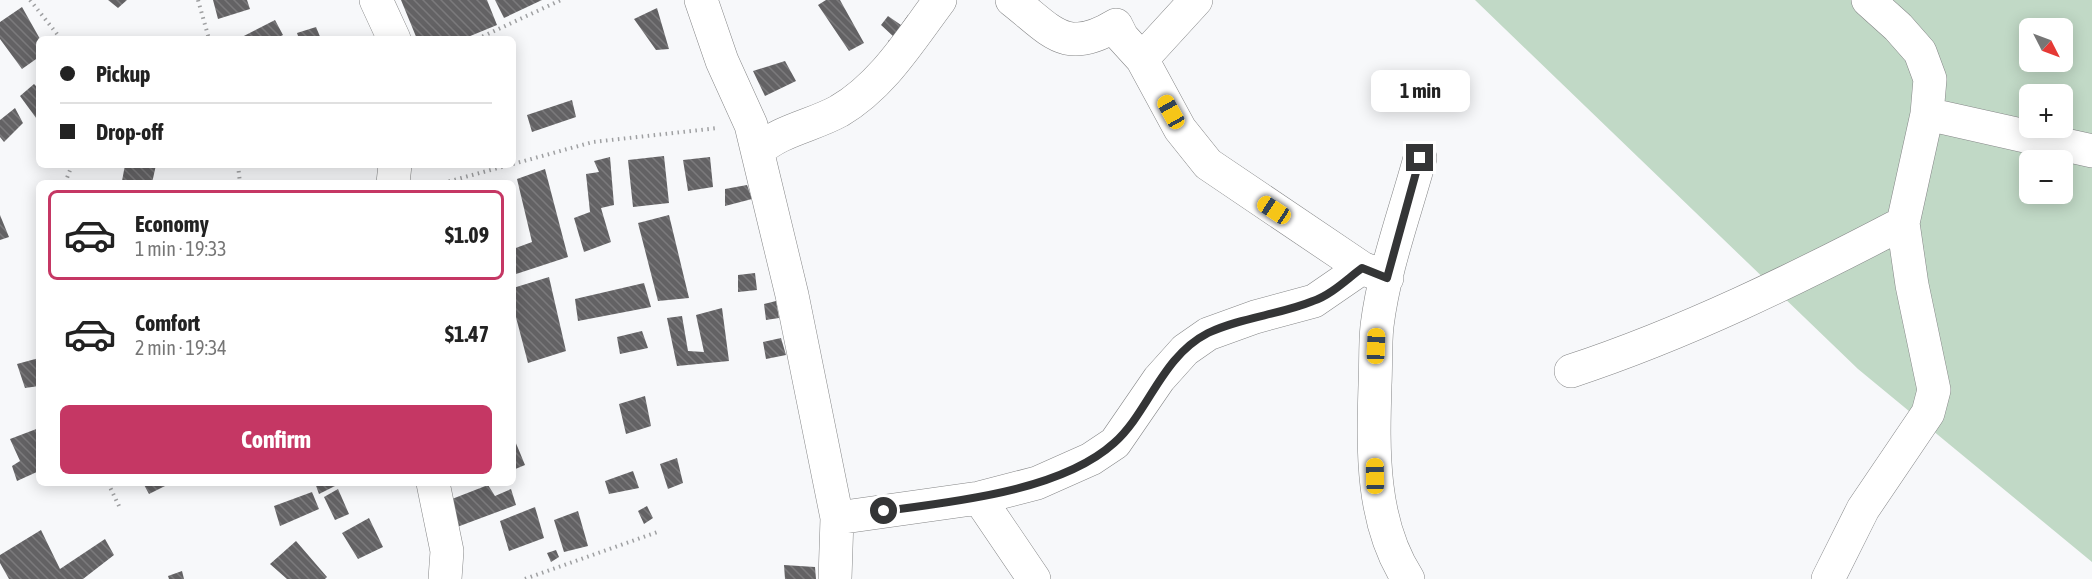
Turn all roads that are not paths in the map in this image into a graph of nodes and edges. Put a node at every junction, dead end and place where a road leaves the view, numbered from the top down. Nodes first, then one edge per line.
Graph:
1 (376, 0) edge
2 (701, 0) edge
3 (940, 0) edge
4 (1011, 0) edge
5 (1196, 0) edge
6 (1868, 0) edge
7 (393, 36) edge
8 (1142, 59) junction
9 (1927, 114) junction
10 (754, 138) junction
11 (2092, 151) edge
12 (1420, 158) dead end
13 (1903, 223) junction
14 (1374, 273) junction
15 (1571, 371) dead end
16 (435, 486) edge
17 (979, 498) junction
18 (837, 518) junction
19 (1399, 574) edge
20 (445, 579) edge
21 (835, 579) edge
22 (1035, 579) edge
23 (1828, 579) edge

1 - 7 street
2 - 10 street
3 - 10 street
4 - 8 street
5 - 8 street
6 - 9 street
8 - 14 street
9 - 11 street
9 - 13 street
10 - 18 street
12 - 14 street
13 - 15 street
13 - 23 street
14 - 17 street
14 - 19 street
16 - 20 street
17 - 18 street
17 - 22 street
18 - 21 street

